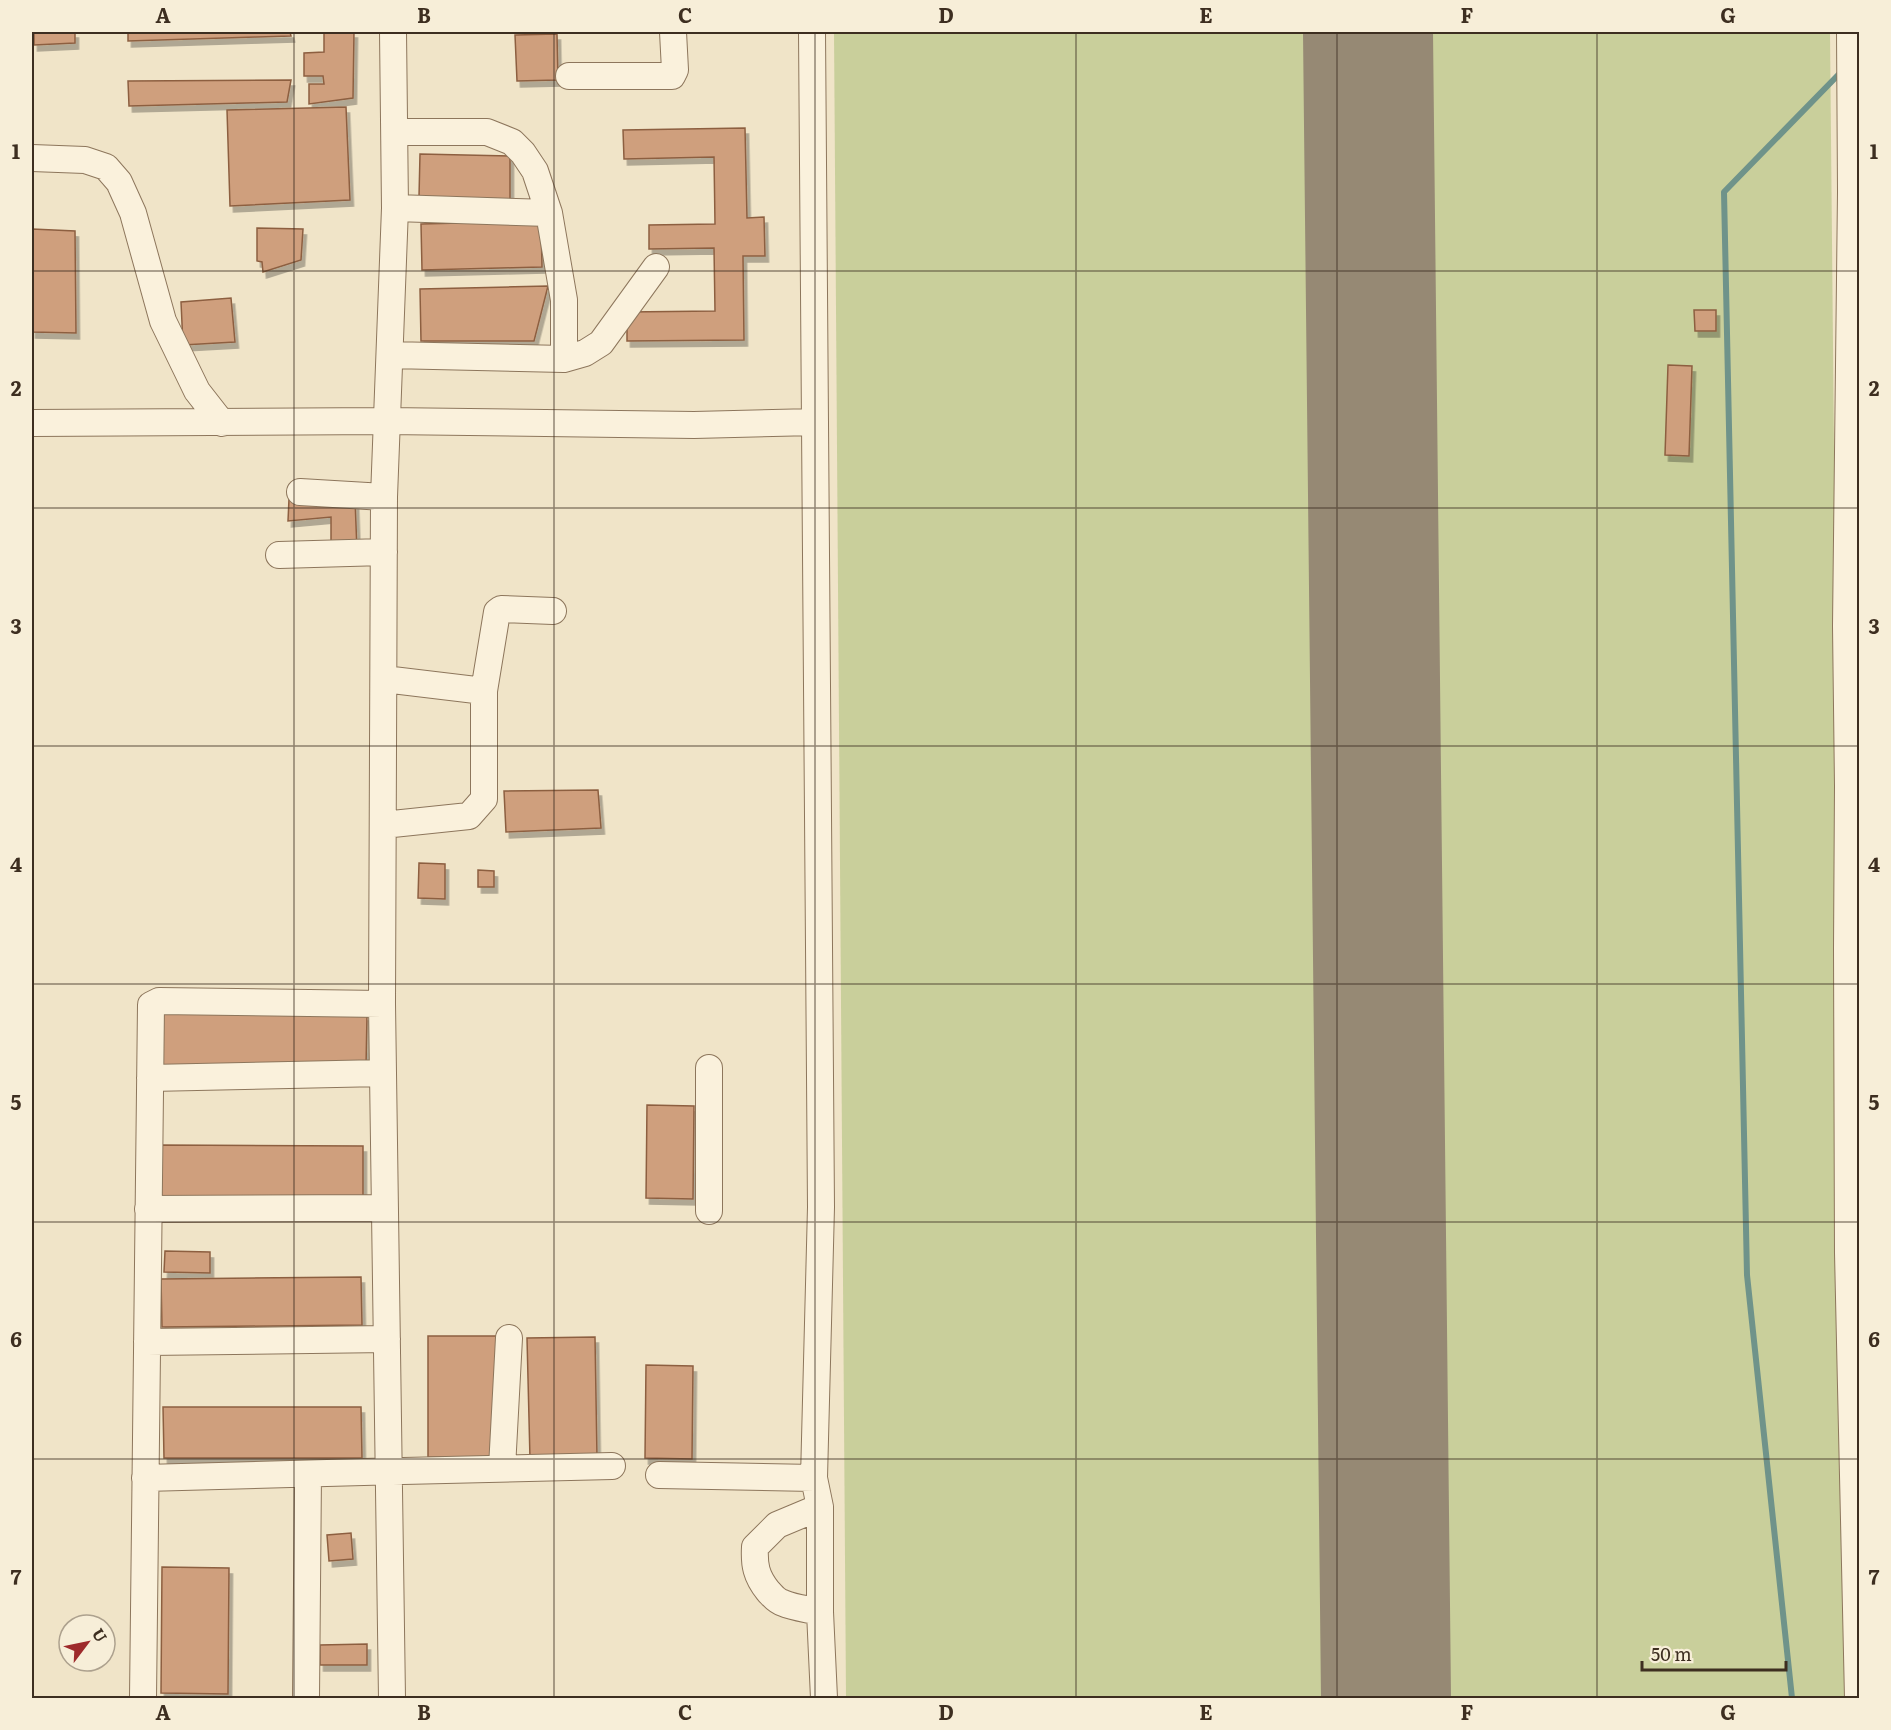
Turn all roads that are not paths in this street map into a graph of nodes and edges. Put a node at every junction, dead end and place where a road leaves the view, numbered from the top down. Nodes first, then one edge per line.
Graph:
1 (393, 32) edge
2 (673, 32) edge
3 (812, 32) edge
4 (1850, 32) edge
5 (569, 76) dead end
6 (395, 132) junction
7 (32, 158) edge
8 (1855, 192) edge
9 (395, 208) junction
10 (549, 213) junction
11 (656, 267) dead end
12 (390, 355) junction
13 (564, 359) junction
14 (387, 421) junction
15 (815, 422) junction
16 (32, 423) edge
17 (222, 423) junction
18 (300, 492) dead end
19 (384, 496) junction
20 (384, 552) junction
21 (279, 555) dead end
22 (553, 611) dead end
23 (1853, 626) edge
24 (384, 679) junction
25 (484, 691) junction
26 (1854, 786) edge
27 (383, 825) junction
28 (1853, 947) edge
29 (382, 1004) junction
30 (709, 1068) dead end
31 (383, 1073) junction
32 (150, 1078) junction
33 (385, 1208) junction
34 (148, 1209) junction
35 (709, 1210) dead end
36 (1854, 1253) edge
37 (509, 1338) dead end
38 (387, 1339) junction
39 (147, 1342) junction
40 (612, 1466) dead end
41 (502, 1468) junction
42 (389, 1470) junction
43 (308, 1474) junction
44 (659, 1475) dead end
45 (145, 1478) junction
46 (814, 1478) junction
47 (820, 1507) junction
48 (820, 1612) junction
49 (143, 1698) edge
50 (306, 1698) edge
51 (392, 1698) edge
52 (824, 1698) edge
53 (1858, 1698) edge

1 - 6 street
2 - 5 street
3 - 15 street
4 - 8 street
6 - 9 street
6 - 10 street
7 - 17 street
8 - 23 street
9 - 10 street
9 - 12 street
10 - 13 street
11 - 13 street
12 - 13 street
12 - 14 street
14 - 15 street
14 - 17 street
14 - 19 street
15 - 46 street
16 - 17 street
18 - 19 street
19 - 20 street
20 - 21 street
20 - 24 street
22 - 25 street
23 - 26 street
24 - 25 street
24 - 27 street
25 - 27 street
26 - 28 street
27 - 29 street
28 - 36 street
29 - 31 street
29 - 32 street
30 - 35 street
31 - 32 street
31 - 33 street
32 - 34 street
33 - 34 street
33 - 38 street
34 - 39 street
36 - 53 street
37 - 41 street
38 - 39 street
38 - 42 street
39 - 45 street
40 - 41 street
41 - 42 street
42 - 43 street
42 - 51 street
43 - 45 street
43 - 50 street
44 - 46 street
45 - 49 street
46 - 47 street
47 - 48 street
47 - 48 street
48 - 52 street

